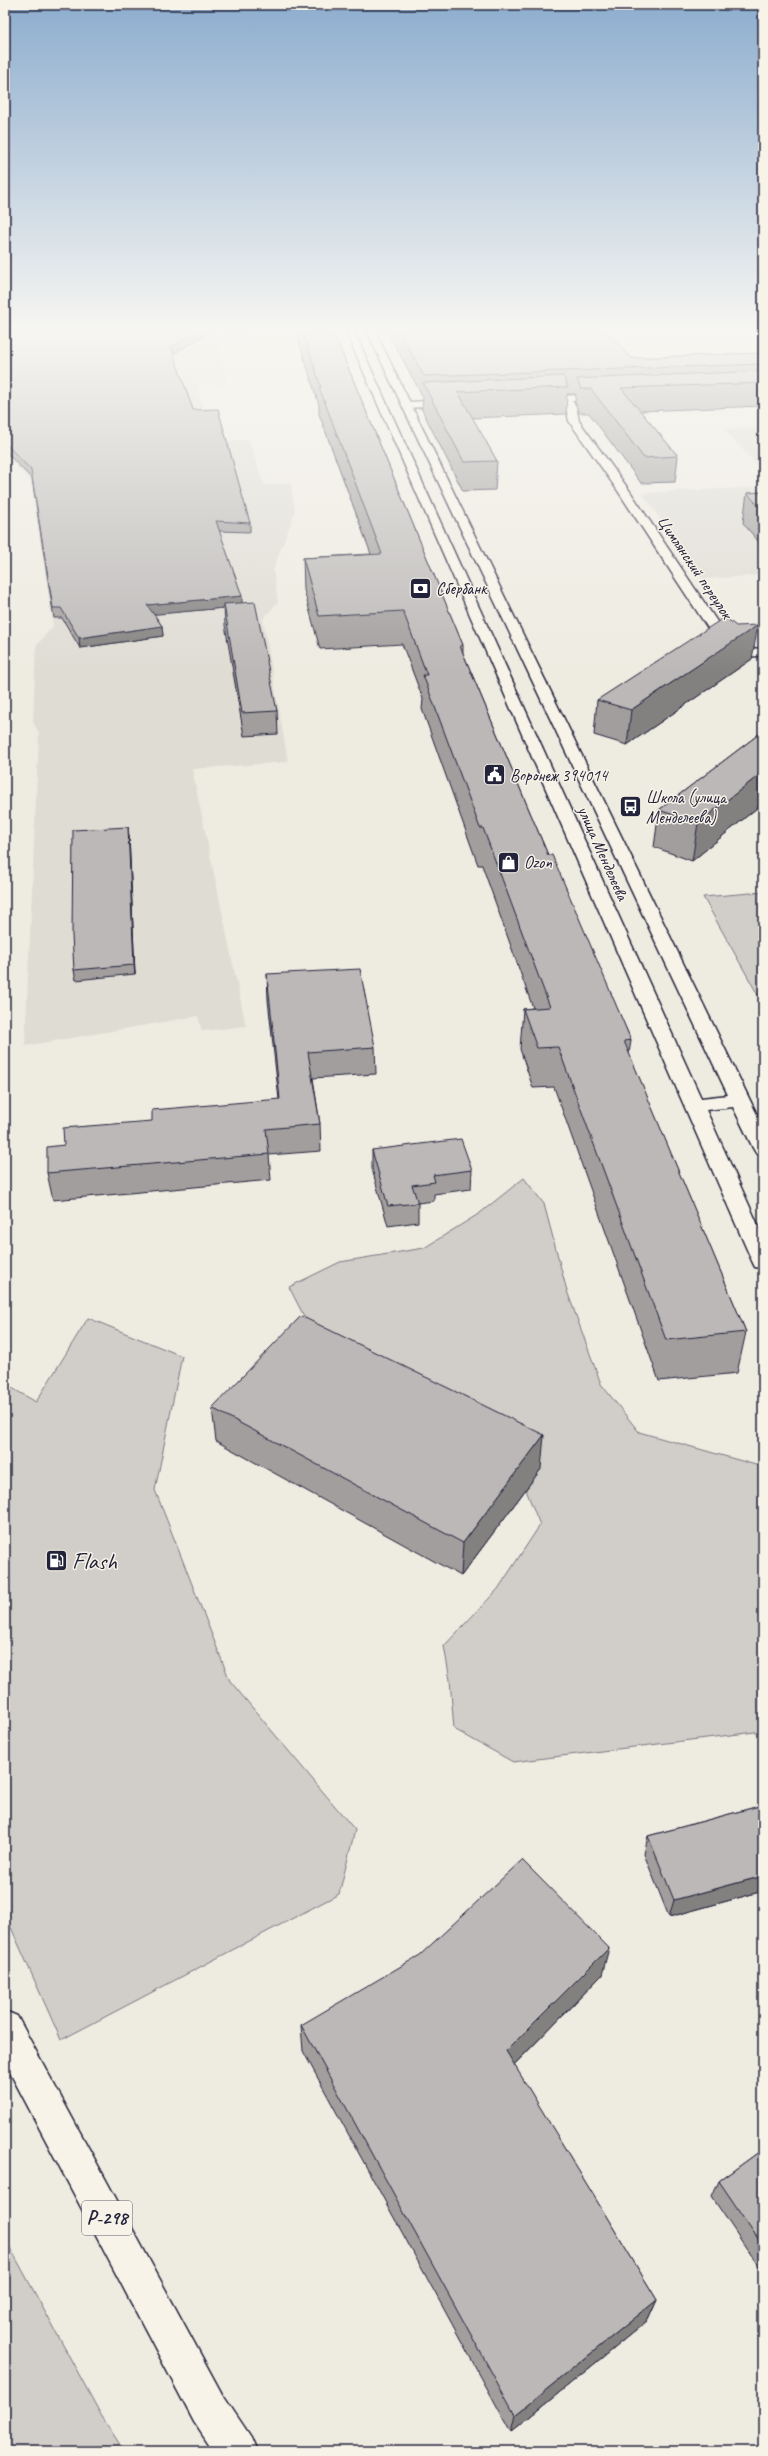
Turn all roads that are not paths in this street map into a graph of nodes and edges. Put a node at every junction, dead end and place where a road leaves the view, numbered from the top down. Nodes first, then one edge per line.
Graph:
1 (400, 444) edge
2 (426, 444) edge
3 (590, 444) edge
4 (763, 652) edge
5 (740, 1100) junction
6 (694, 1106) junction
7 (763, 1148) edge
8 (763, 1261) edge
9 (5, 2028) edge
10 (237, 2451) edge

1 - 6 main road, улица Менделеева
2 - 5 main road, улица Менделеева
3 - 4 main road, Цимлянский переулок
5 - 6 main road
5 - 7 main road, улица Менделеева
6 - 8 main road, улица Менделеева
9 - 10 main road, Р-298

